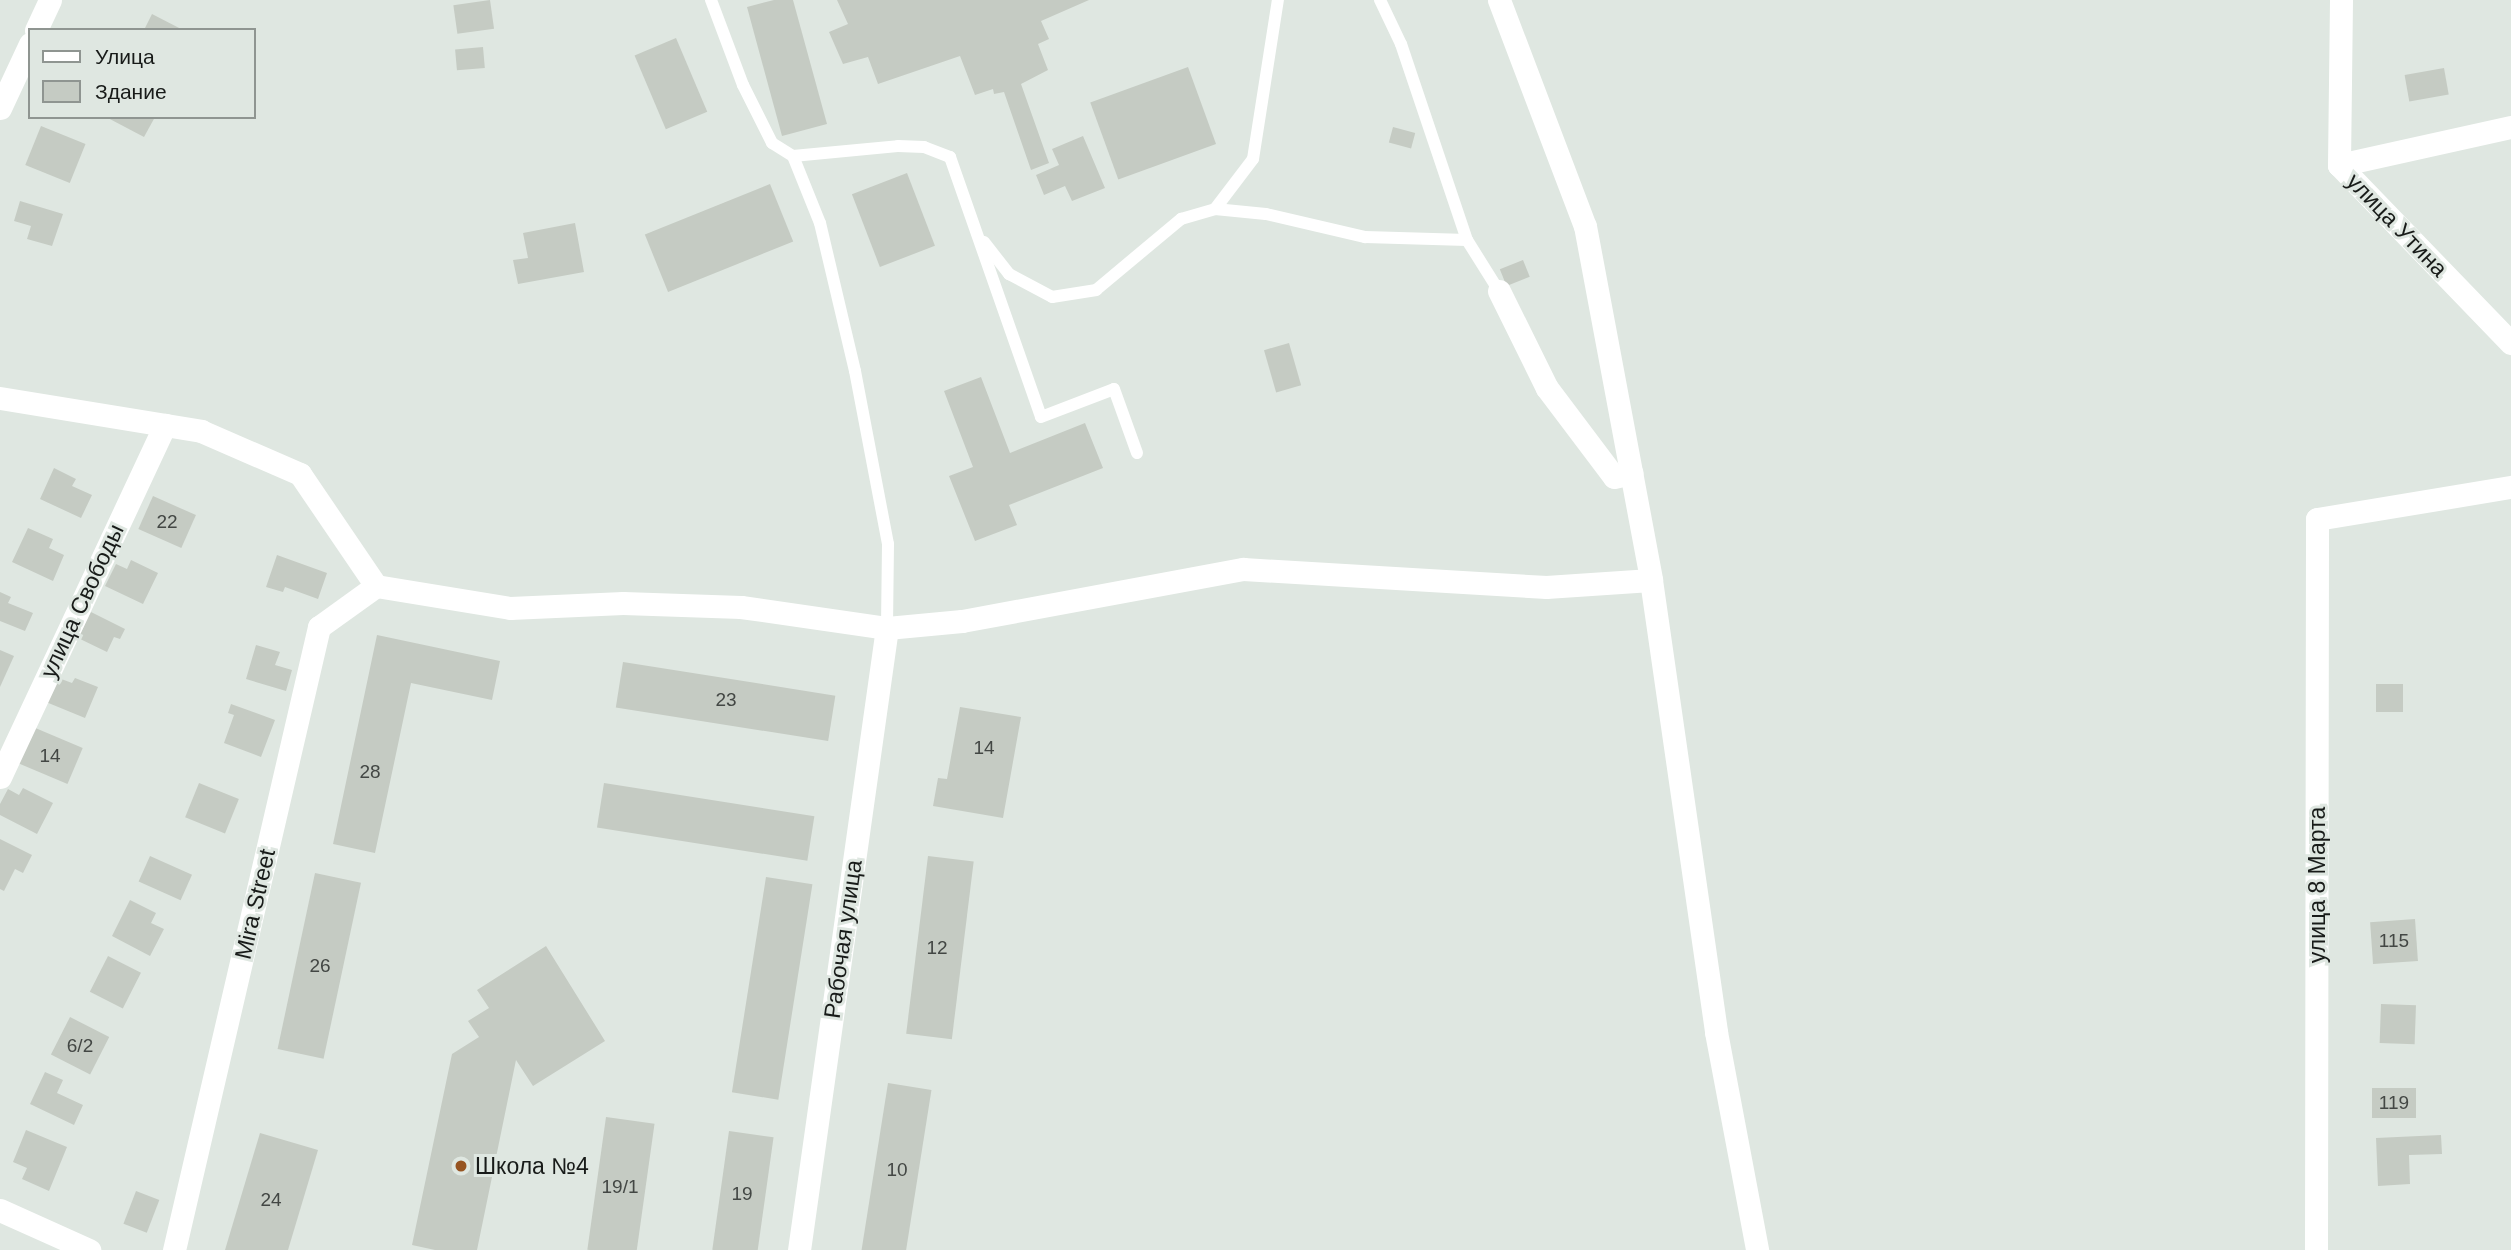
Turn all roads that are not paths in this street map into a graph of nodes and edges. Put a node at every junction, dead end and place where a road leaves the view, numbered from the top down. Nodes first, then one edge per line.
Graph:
1 (50, 0) edge
2 (711, 0) edge
3 (1278, 0) edge
4 (1380, 0) edge
5 (1499, 0) edge
6 (2341, 0) edge
7 (37, 28) edge
8 (28, 48) edge
9 (0, 108) edge
10 (2511, 127) edge
11 (793, 156) junction
12 (2339, 165) junction
13 (1215, 209) junction
14 (977, 233) junction
15 (1467, 240) junction
16 (1499, 291) joint
17 (2511, 343) edge
18 (0, 398) edge
19 (165, 425) junction
20 (1137, 453) dead end
21 (1632, 473) junction
22 (2511, 487) edge
23 (1651, 580) junction
24 (376, 586) junction
25 (887, 628) junction
26 (0, 776) edge
27 (0, 1210) edge
28 (89, 1250) edge
29 (174, 1250) edge
30 (799, 1250) edge
31 (1757, 1250) edge
32 (2316, 1250) edge

1 - 7 street
2 - 11 lane
3 - 13 lane
4 - 15 lane
5 - 21 street
6 - 12 street, улица Утина
8 - 9 street
10 - 12 street
11 - 14 lane
11 - 25 lane
12 - 17 street, улица Утина
13 - 14 lane
13 - 15 lane
14 - 20 lane
15 - 16 lane
16 - 21 street
18 - 19 street
19 - 24 street
19 - 26 street, улица Свободы
21 - 23 street
22 - 32 street, улица 8 Марта
23 - 25 street
23 - 31 street
24 - 25 street
24 - 29 street, Mira Street
25 - 30 street, Рабочая улица
27 - 28 street

